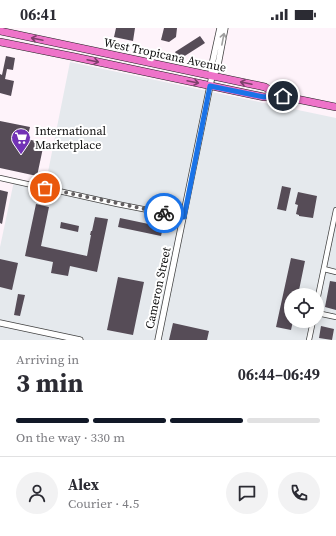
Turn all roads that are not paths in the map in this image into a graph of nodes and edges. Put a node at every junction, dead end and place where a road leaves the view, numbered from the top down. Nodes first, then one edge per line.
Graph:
1 (220, 28) edge
2 (226, 28) edge
3 (0, 31) edge
4 (0, 42) edge
5 (34, 49) junction
6 (87, 49) junction
7 (212, 76) junction
8 (210, 86) junction
9 (277, 95) junction
10 (336, 107) edge
11 (0, 178) edge
12 (336, 210) edge
13 (184, 217) junction
14 (324, 269) junction
15 (336, 272) edge
16 (320, 288) edge
17 (324, 315) edge
18 (336, 318) edge
19 (0, 323) edge
20 (312, 328) edge
21 (80, 340) edge
22 (158, 340) edge
23 (309, 340) edge

1 - 7 street, Cameron Street
7 -> 2 street, Cameron Street
6 -> 3 main road, West Tropicana Avenue
4 - 5 main road, West Tropicana Avenue
5 - 6 main road
5 -> 8 main road, West Tropicana Avenue
6 - 7 main road, West Tropicana Avenue
7 - 8 street, Cameron Street
9 -> 7 main road, West Tropicana Avenue
8 - 9 main road, West Tropicana Avenue
8 - 13 street, Cameron Street
9 - 10 main road, West Tropicana Avenue
11 - 13 street
12 - 14 street
13 - 22 street, Cameron Street
14 - 15 street
14 - 16 street
17 - 18 street
19 - 21 street
20 - 23 street

